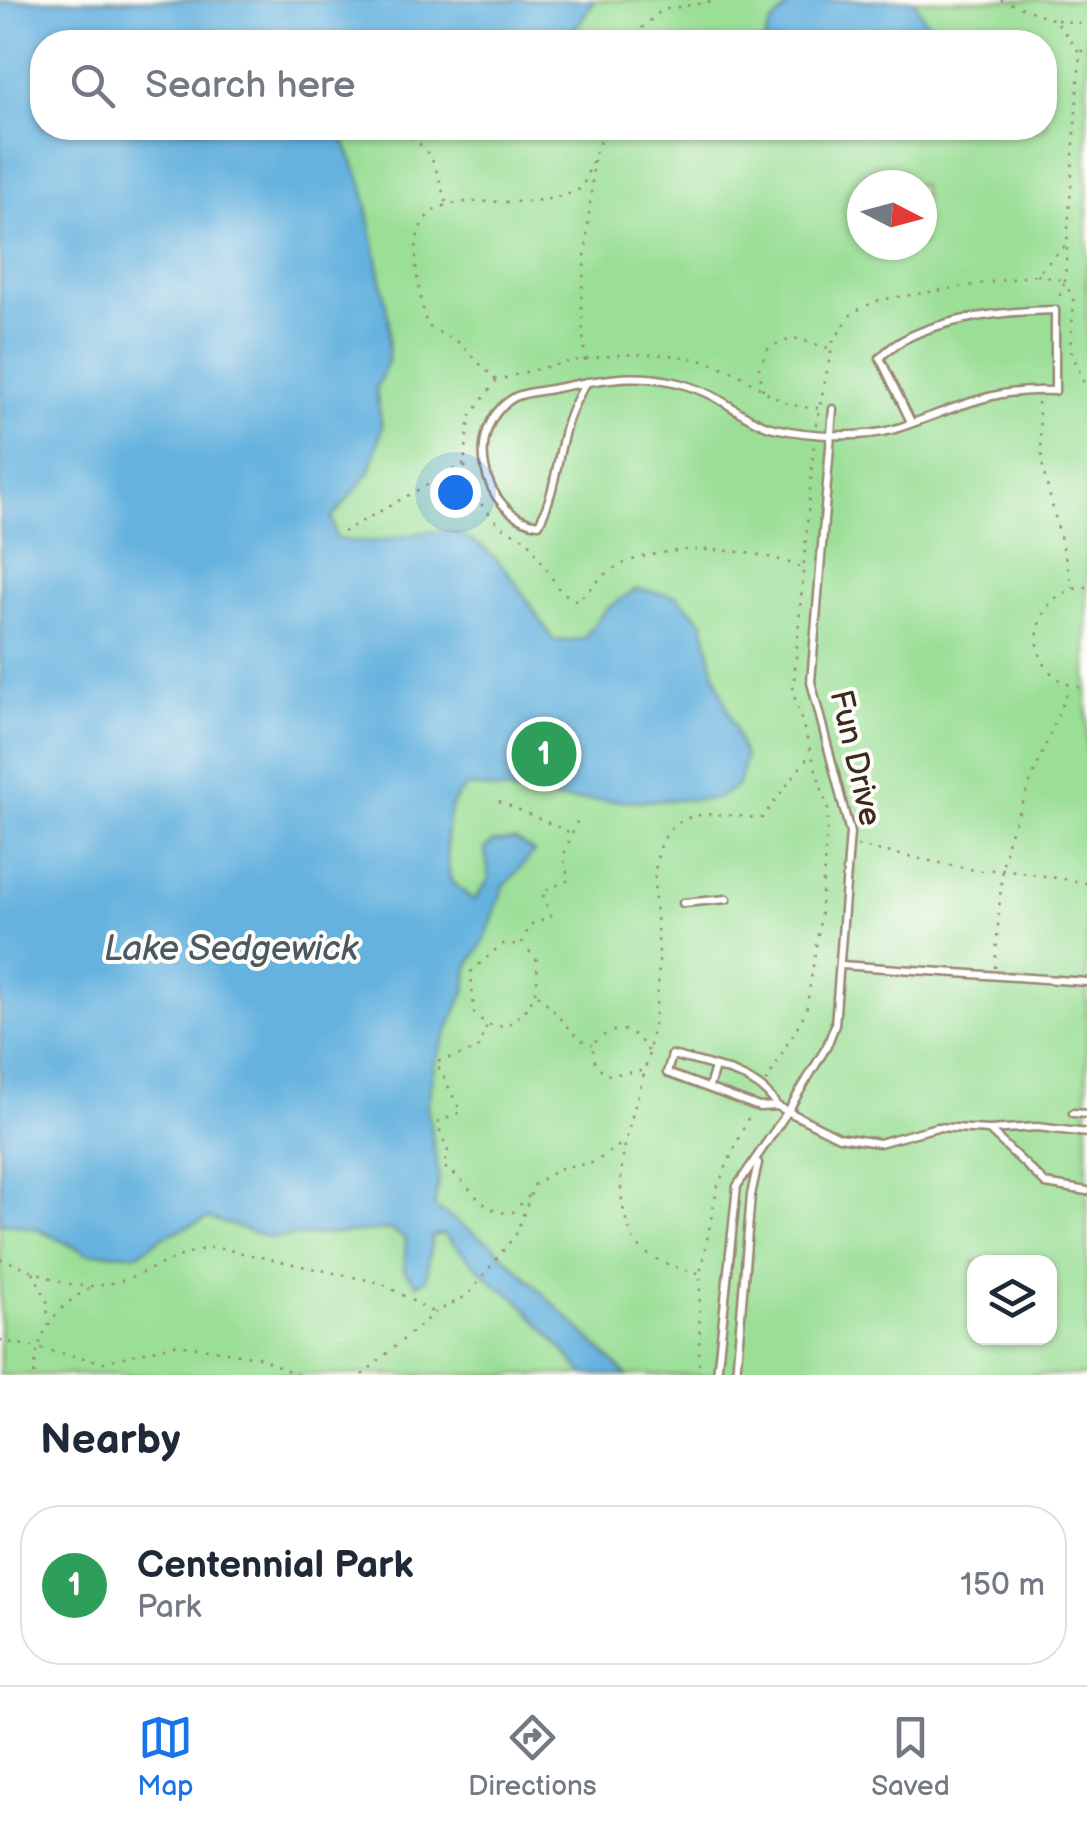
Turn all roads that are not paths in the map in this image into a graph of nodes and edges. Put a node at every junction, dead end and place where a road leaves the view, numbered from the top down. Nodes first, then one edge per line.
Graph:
1 (587, 382) junction
2 (832, 410) dead end
3 (912, 422) junction
4 (830, 434) junction
5 (727, 900) dead end
6 (683, 904) dead end
7 (841, 964) junction
8 (1087, 982) edge
9 (715, 1067) junction
10 (709, 1087) junction
11 (777, 1106) junction
12 (788, 1111) junction
13 (1073, 1113) dead end
14 (1087, 1114) edge
15 (989, 1130) junction
16 (1087, 1133) edge
17 (760, 1156) junction
18 (1087, 1192) edge
19 (717, 1375) edge
20 (736, 1375) edge

1 - 1 lane
1 - 4 lane
2 - 4 lane, Fun Drive
3 - 3 lane
3 - 4 lane
4 - 7 lane, Fun Drive
5 - 6 lane
7 - 8 lane
7 - 12 lane, Fun Drive
9 - 10 lane
9 - 10 lane
9 - 11 lane
10 - 11 lane
11 - 12 lane
12 - 15 lane
12 - 17 lane, Fun Drive
13 - 14 lane
15 - 16 lane
15 - 18 lane
17 - 19 lane, Fun Drive
17 - 20 lane, Fun Drive

